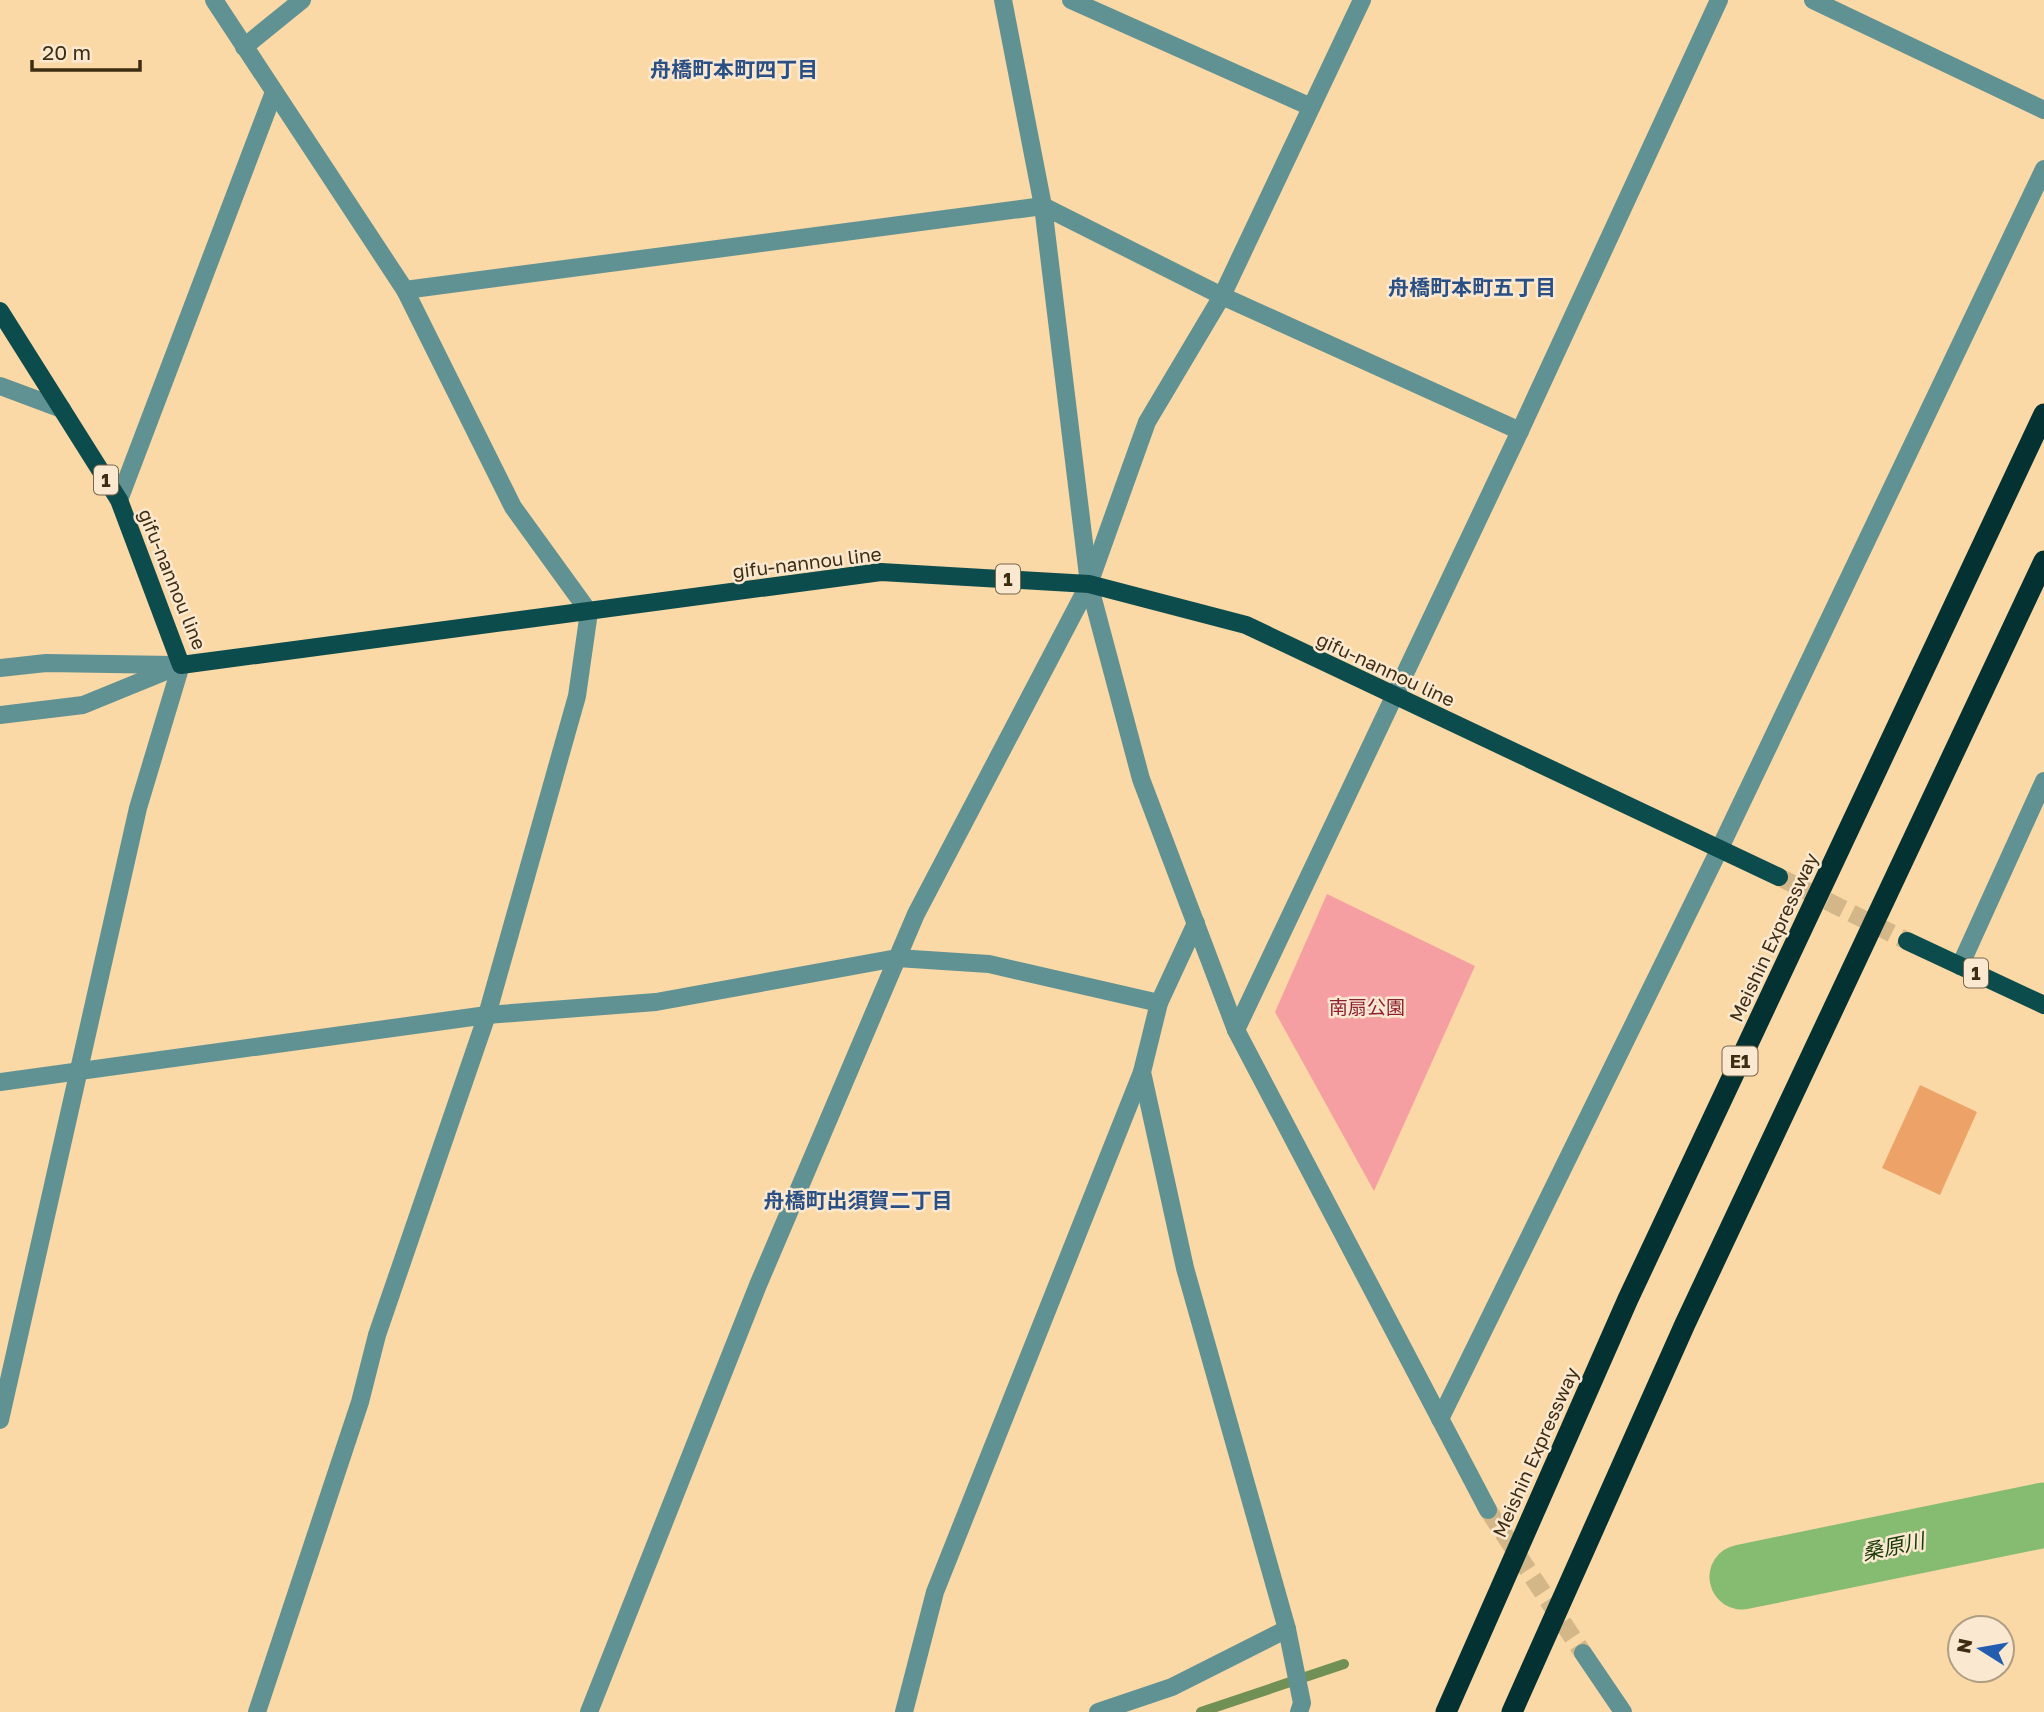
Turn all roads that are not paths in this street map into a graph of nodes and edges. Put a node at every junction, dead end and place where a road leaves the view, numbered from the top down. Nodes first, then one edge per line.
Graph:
1 (214, 0) edge
2 (302, 0) edge
3 (1003, 0) edge
4 (1070, 0) edge
5 (1362, 0) edge
6 (1719, 0) edge
7 (1814, 0) edge
8 (1094, 5) edge
9 (244, 47) junction
10 (274, 92) junction
11 (1311, 107) junction
12 (2044, 110) edge
13 (2044, 169) edge
14 (1043, 206) junction
15 (405, 290) junction
16 (1222, 296) junction
17 (0, 311) edge
18 (0, 386) edge
19 (62, 409) junction
20 (2044, 414) edge
21 (1520, 431) junction
22 (119, 500) junction
23 (2044, 561) edge
24 (1089, 584) junction
25 (589, 612) junction
26 (181, 665) junction
27 (0, 668) edge
28 (1394, 697) junction
29 (0, 715) edge
30 (2044, 781) edge
31 (1720, 848) junction
32 (1779, 877) tunnel mouth
33 (1196, 923) junction
34 (1908, 941) tunnel mouth
35 (897, 958) junction
36 (1960, 965) junction
37 (1158, 1003) junction
38 (2044, 1005) edge
39 (487, 1016) junction
40 (1236, 1030) junction
41 (79, 1071) junction
42 (1142, 1072) junction
43 (0, 1082) edge
44 (1440, 1419) junction
45 (0, 1420) edge
46 (1488, 1510) tunnel mouth
47 (1288, 1634) junction
48 (1583, 1653) tunnel mouth
49 (257, 1712) edge
50 (589, 1712) edge
51 (904, 1712) edge
52 (1098, 1712) edge
53 (1299, 1712) edge
54 (1446, 1712) edge
55 (1512, 1712) edge
56 (1623, 1712) edge

1 - 9 street
2 - 9 street
3 - 14 street
4 - 8 street
5 - 11 street
6 - 21 street
7 - 12 street
8 - 11 street
9 - 10 street
10 - 15 street
10 - 22 street
11 - 16 street
13 - 31 street
14 - 15 street
14 - 16 street
14 - 24 street
15 - 25 street
16 - 21 street
16 - 24 street
17 - 19 main road, gifu-nannou line / 1
18 - 19 street
19 - 22 main road, gifu-nannou line / 1
20 - 54 highway, Meishin Expressway / E1
21 - 28 street
22 - 26 main road, gifu-nannou line / 1
23 - 55 highway
24 - 25 main road, gifu-nannou line / 1
24 - 28 main road, gifu-nannou line / 1
24 - 33 street
24 - 35 street
25 - 26 main road, gifu-nannou line / 1
25 - 39 street
26 - 27 street
26 - 29 street
26 - 41 street
28 - 31 main road, gifu-nannou line / 1
28 - 40 street
30 - 36 street
31 - 32 main road, gifu-nannou line / 1
31 - 44 street
33 - 37 street
33 - 40 street
34 - 36 main road, 1
35 - 37 street
35 - 39 street
35 - 50 street
36 - 38 main road, 1
37 - 42 street
39 - 41 street
39 - 49 street
40 - 44 street
41 - 43 street
41 - 45 street
42 - 47 street
42 - 51 street
44 - 46 street
47 - 52 street
47 - 53 street
48 - 56 street

